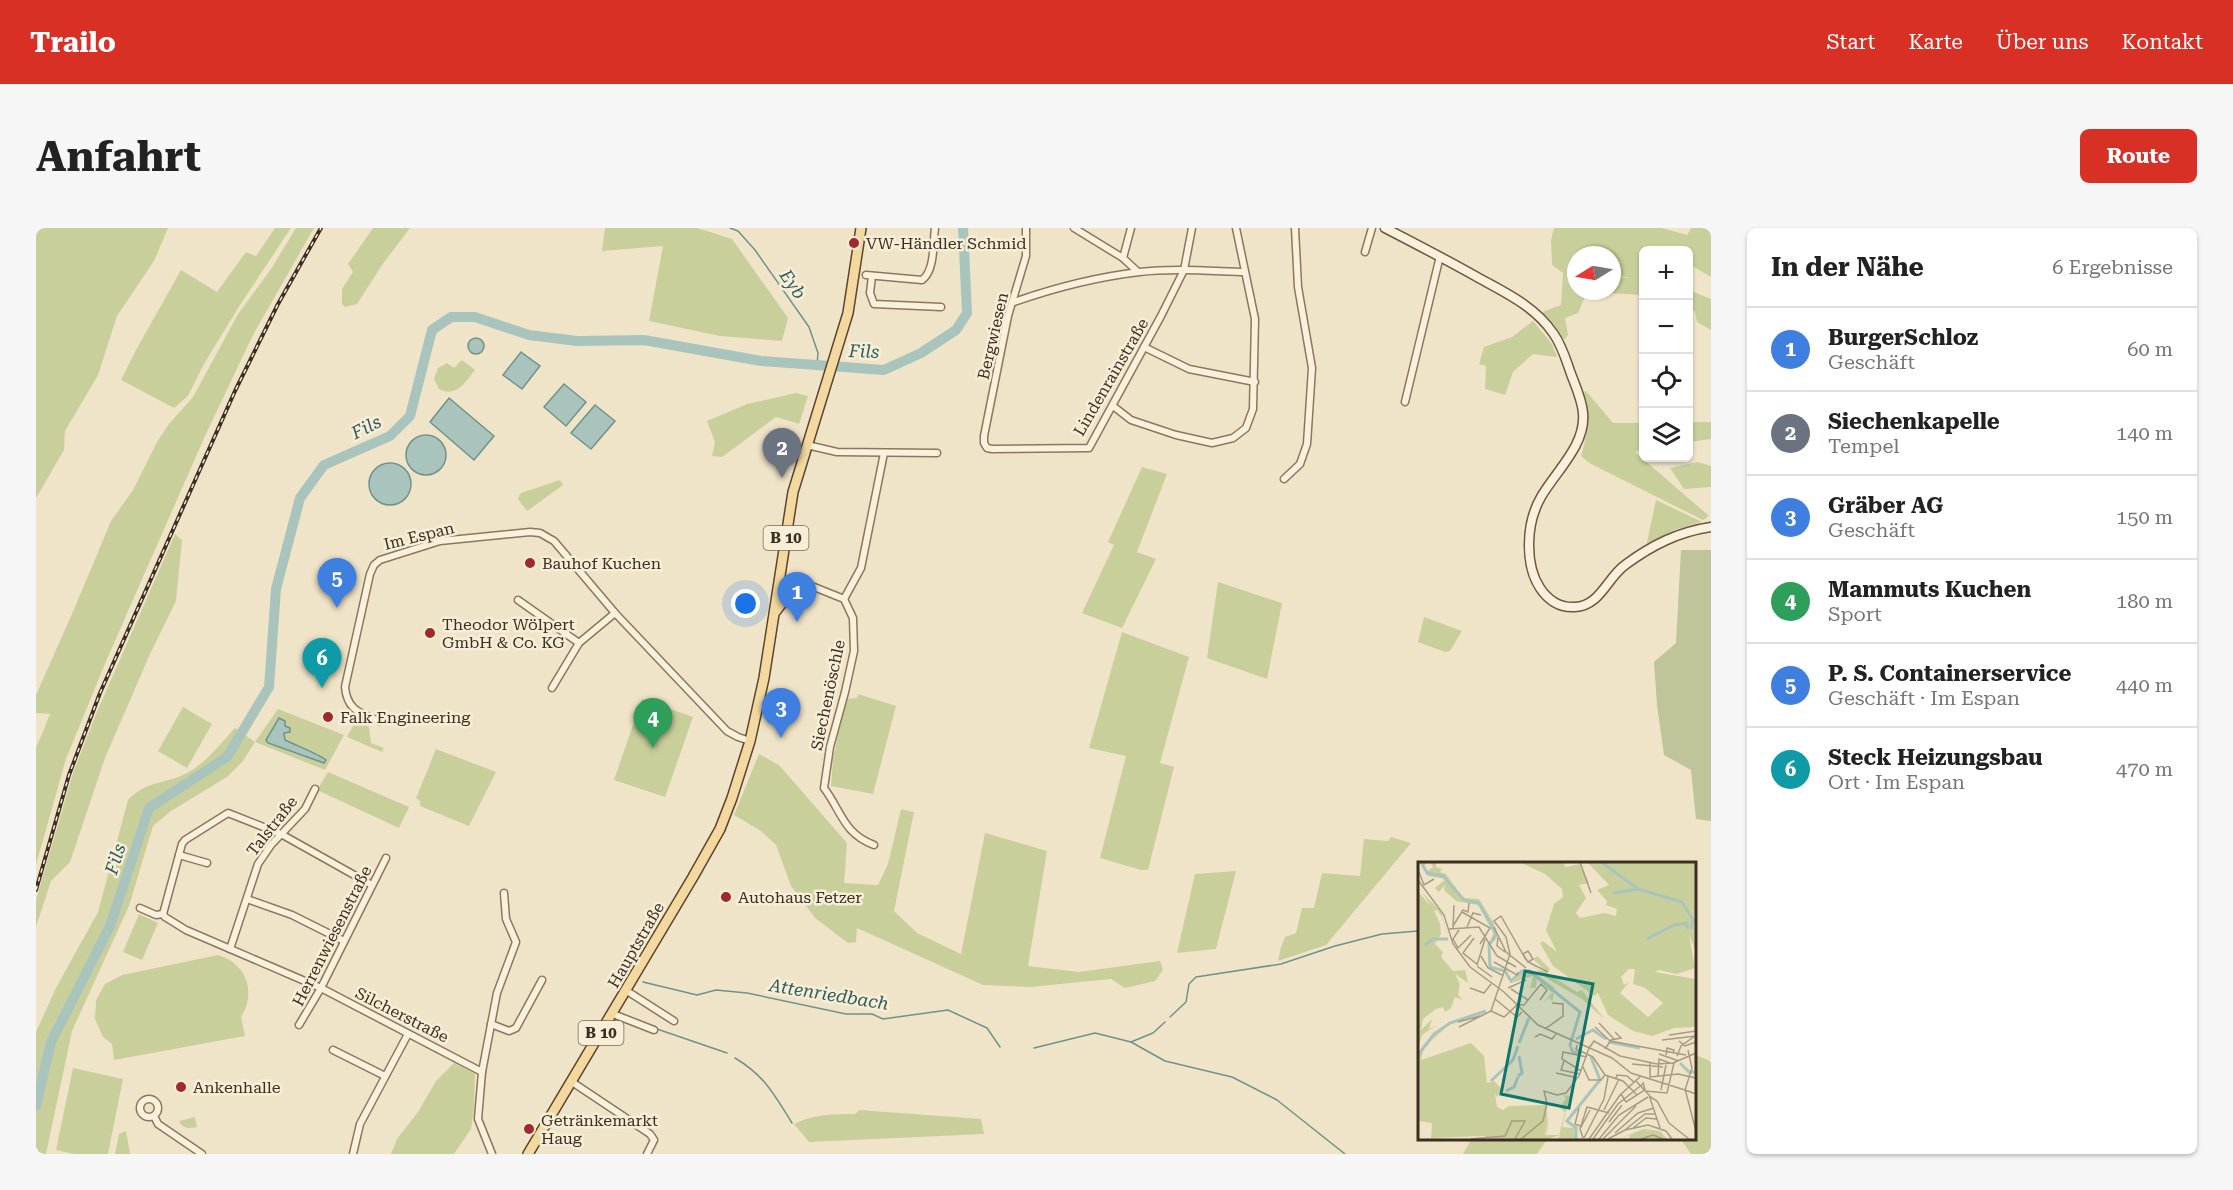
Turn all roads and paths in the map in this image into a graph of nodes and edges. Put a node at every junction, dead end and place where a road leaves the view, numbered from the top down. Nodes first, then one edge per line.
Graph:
1 (861, 228) edge
2 (935, 228) edge
3 (1026, 228) edge
4 (1074, 228) edge
5 (1131, 228) edge
6 (1192, 228) edge
7 (1236, 228) edge
8 (1295, 228) edge
9 (1372, 228) edge
10 (1385, 228) edge
11 (1365, 252) dead end
12 (1440, 256) junction
13 (1123, 258) junction
14 (1184, 270) junction
15 (1138, 272) junction
16 (1245, 272) junction
17 (1014, 302) junction
18 (941, 307) dead end
19 (1144, 347) junction
20 (1255, 382) junction
21 (1405, 402) dead end
22 (1113, 406) junction
23 (807, 445) junction
24 (987, 448) joint
25 (884, 453) junction
26 (937, 453) dead end
27 (1284, 479) dead end
28 (1711, 527) edge
29 (779, 584) junction
30 (804, 586) junction
31 (844, 598) junction
32 (518, 600) dead end
33 (615, 613) junction
34 (775, 613) junction
35 (579, 643) junction
36 (552, 687) dead end
37 (379, 721) dead end
38 (750, 741) junction
39 (315, 789) dead end
40 (281, 834) junction
41 (874, 845) dead end
42 (179, 855) junction
43 (386, 858) dead end
44 (207, 863) dead end
45 (372, 885) junction
46 (504, 893) dead end
47 (247, 899) junction
48 (140, 908) dead end
49 (163, 914) junction
50 (344, 941) junction
51 (230, 949) junction
52 (542, 980) dead end
53 (321, 988) junction
54 (627, 991) junction
55 (613, 1014) junction
56 (674, 1021) dead end
57 (491, 1024) junction
58 (299, 1025) dead end
59 (654, 1030) dead end
60 (408, 1034) junction
61 (333, 1050) dead end
62 (482, 1072) junction
63 (385, 1076) junction
64 (572, 1082) junction
65 (154, 1116) dead end
66 (202, 1154) edge
67 (353, 1154) edge
68 (492, 1154) edge
69 (528, 1154) edge
70 (647, 1154) edge

1 - 23 main road, B 10
2 - 18 street
3 - 17 street, Bergwiesen
4 - 13 street
5 - 13 street
6 - 14 street, Lindenrainstraße
7 - 16 street
8 - 27 street
9 - 11 street
10 - 12 street
12 - 21 street
12 - 28 street
13 - 15 street
14 - 15 street
14 - 16 street
14 - 19 street, Lindenrainstraße
15 - 17 street
16 - 20 street
17 - 24 street, Bergwiesen
19 - 20 street
19 - 22 street, Lindenrainstraße
20 - 22 street
22 - 24 street, Lindenrainstraße
23 - 25 street
23 - 29 main road, B 10
25 - 26 street
25 - 31 street
29 - 30 street
29 - 34 main road, B 10
30 - 31 street
30 - 34 main road
31 - 41 street, Siechenöschle
32 - 35 street
33 - 35 street
33 - 37 street, Im Espan
33 - 38 street, Im Espan
34 - 38 main road, B 10
35 - 36 street
38 - 54 main road, Hauptstraße / B 10
39 - 40 street, Talstraße
40 - 42 street
40 - 45 street
40 - 47 street, Talstraße
42 - 44 street
42 - 49 street
43 - 45 street, Herrenwiesenstraße
45 - 50 street, Herrenwiesenstraße
46 - 57 street
47 - 50 street
47 - 51 street, Talstraße
48 - 49 street, Silcherstraße
49 - 51 street, Silcherstraße
50 - 53 street, Herrenwiesenstraße
51 - 53 street, Silcherstraße
52 - 57 street
53 - 58 street, Herrenwiesenstraße
53 - 60 street, Silcherstraße
54 - 55 main road, Hauptstraße / B 10
54 - 56 street
55 - 59 street
55 - 64 main road, Hauptstraße / B 10
57 - 62 street
60 - 62 street, Silcherstraße
60 - 63 street
61 - 63 street
62 - 68 street
63 - 67 street
64 - 69 main road, Hauptstraße / B 10
64 - 70 street
65 - 66 street

